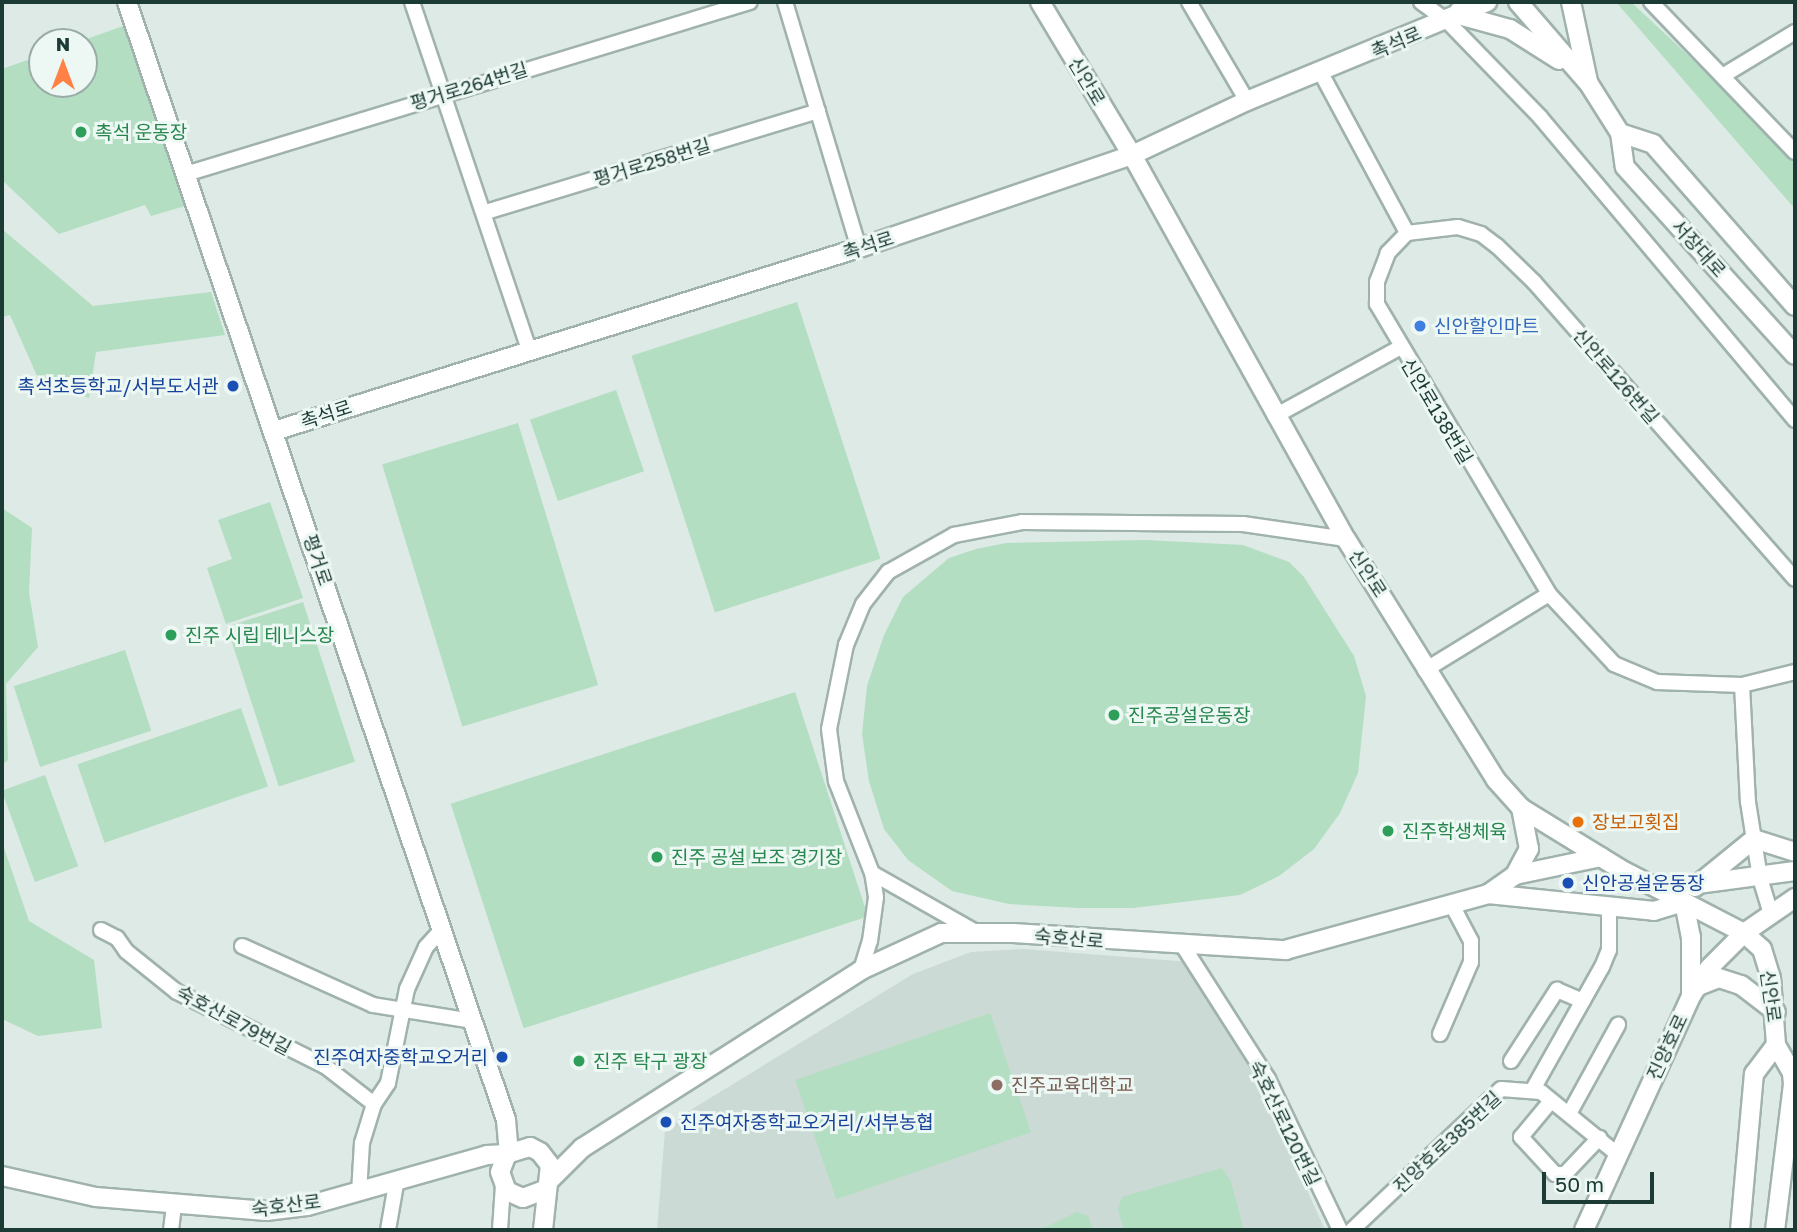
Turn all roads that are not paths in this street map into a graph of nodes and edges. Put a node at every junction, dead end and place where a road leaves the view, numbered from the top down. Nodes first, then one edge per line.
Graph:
1 (127, 2) edge
2 (412, 2) edge
3 (750, 2) edge
4 (785, 2) edge
5 (1040, 2) edge
6 (1189, 2) edge
7 (1421, 2) edge
8 (1487, 2) edge
9 (1518, 2) edge
10 (1571, 2) edge
11 (1651, 2) edge
12 (1455, 12) edge
13 (1795, 32) edge
14 (1321, 73) junction
15 (1724, 75) junction
16 (1589, 85) junction
17 (443, 93) junction
18 (1247, 102) junction
19 (818, 111) junction
20 (1620, 133) junction
21 (1795, 152) edge
22 (1132, 155) junction
23 (189, 173) junction
24 (486, 212) junction
25 (1407, 233) junction
26 (859, 248) junction
27 (1795, 306) edge
28 (1399, 348) junction
29 (529, 349) junction
30 (1795, 355) edge
31 (1275, 416) junction
32 (1795, 420) edge
33 (274, 431) junction
34 (1346, 539) junction
35 (1794, 577) edge
36 (1549, 594) junction
37 (1425, 670) junction
38 (1795, 672) edge
39 (1742, 685) junction
40 (1521, 808) junction
41 (1754, 839) junction
42 (1795, 852) edge
43 (1601, 857) junction
44 (1795, 871) edge
45 (872, 873) junction
46 (1515, 875) junction
47 (1760, 878) junction
48 (1696, 887) junction
49 (1660, 890) junction
50 (1488, 894) junction
51 (1795, 898) edge
52 (1684, 902) junction
53 (1452, 905) junction
54 (1609, 906) junction
55 (1771, 914) junction
56 (442, 929) junction
57 (101, 930) dead end
58 (974, 931) junction
59 (1744, 933) junction
60 (242, 946) dead end
61 (1183, 946) junction
62 (861, 970) junction
63 (1694, 991) junction
64 (1583, 1001) junction
65 (401, 1011) junction
66 (1776, 1012) junction
67 (473, 1021) junction
68 (1618, 1025) dead end
69 (1440, 1034) dead end
70 (1776, 1045) junction
71 (1511, 1061) dead end
72 (1794, 1077) edge
73 (1532, 1091) junction
74 (1551, 1101) junction
75 (374, 1104) junction
76 (1569, 1114) junction
77 (506, 1120) junction
78 (1599, 1138) junction
79 (582, 1148) junction
80 (538, 1150) junction
81 (508, 1153) junction
82 (1617, 1154) junction
83 (474, 1162) junction
84 (2, 1175) edge
85 (396, 1184) junction
86 (547, 1185) junction
87 (508, 1189) junction
88 (359, 1193) junction
89 (174, 1204) junction
90 (171, 1230) edge
91 (388, 1230) edge
92 (500, 1230) edge
93 (1340, 1230) edge
94 (1352, 1230) edge
95 (1584, 1230) edge
96 (1740, 1230) edge
97 (1775, 1230) edge

1 - 23 street, 평거로
2 - 17 street
3 - 17 street, 평거로264번길
4 - 19 street
5 - 22 street, 신안로
6 - 18 street
7 - 12 street, 촉석로
8 - 12 street, 촉석로
9 - 16 street, 서장대로
10 - 16 street
11 - 15 street
12 - 14 street, 촉석로
12 - 16 street
12 - 32 street
13 - 15 street
14 - 18 street, 촉석로
14 - 25 street
15 - 21 street
16 - 20 street, 서장대로
17 - 23 street, 평거로264번길
17 - 24 street
18 - 22 street, 촉석로
19 - 24 street, 평거로258번길
19 - 26 street
20 - 27 street, 서장대로
20 - 30 street, 서장대로
22 - 26 street, 촉석로
22 - 31 street, 신안로
23 - 33 street, 평거로
24 - 29 street
25 - 28 street
25 - 35 street, 신안로126번길
26 - 29 street, 촉석로
28 - 31 street, 신안로138번길
28 - 36 street, 신안로138번길
29 - 33 street, 촉석로
31 - 34 street, 신안로
33 - 56 street, 평거로
34 - 37 street, 신안로
34 - 45 street
36 - 37 street
36 - 39 street
37 - 40 street, 신안로
38 - 39 street
39 - 41 street
40 - 43 street, 신안로
40 - 46 street
41 - 42 street
41 - 47 street
41 - 48 street
43 - 46 street, 숙호산로
43 - 49 street, 신안로
44 - 47 street
45 - 58 street
45 - 62 street
46 - 50 street, 숙호산로
47 - 48 street
47 - 55 street
48 - 49 street
49 - 52 street, 신안로
50 - 53 street, 숙호산로
50 - 54 street
51 - 55 street, 진양호로
52 - 54 street
52 - 59 street, 신안로
52 - 63 street
53 - 61 street, 숙호산로
53 - 69 street
54 - 64 street
55 - 59 street, 진양호로
56 - 65 street
56 - 67 street, 평거로
57 - 75 street, 숙호산로79번길
58 - 61 street, 숙호산로
58 - 62 street, 숙호산로
59 - 63 street, 진양호로
59 - 66 street, 신안로
60 - 65 street
61 - 93 street, 숙호산로120번길
62 - 79 street, 숙호산로
63 - 66 street
63 - 82 street, 진양호로
64 - 71 street
64 - 73 street
65 - 67 street
65 - 75 street
66 - 70 street, 신안로
67 - 77 street, 평거로
68 - 76 street
70 - 72 street, 신안로
70 - 96 street, 신안로
72 - 97 street, 신안로
73 - 74 street, 진양호로385번길
73 - 94 street, 진양호로385번길
74 - 76 street, 진양호로385번길
74 - 78 street
75 - 88 street
76 - 78 street, 진양호로385번길
77 - 80 street
77 - 81 street, 평거로
78 - 82 street, 진양호로385번길
79 - 80 street
79 - 86 street
80 - 81 street
80 - 86 street
81 - 83 street, 숙호산로
81 - 87 street
82 - 95 street, 진양호로
83 - 85 street, 숙호산로
83 - 87 street
84 - 89 street, 숙호산로
85 - 88 street, 숙호산로
85 - 91 street
86 - 87 street
86 - 87 street
87 - 92 street
88 - 89 street, 숙호산로
89 - 90 street

